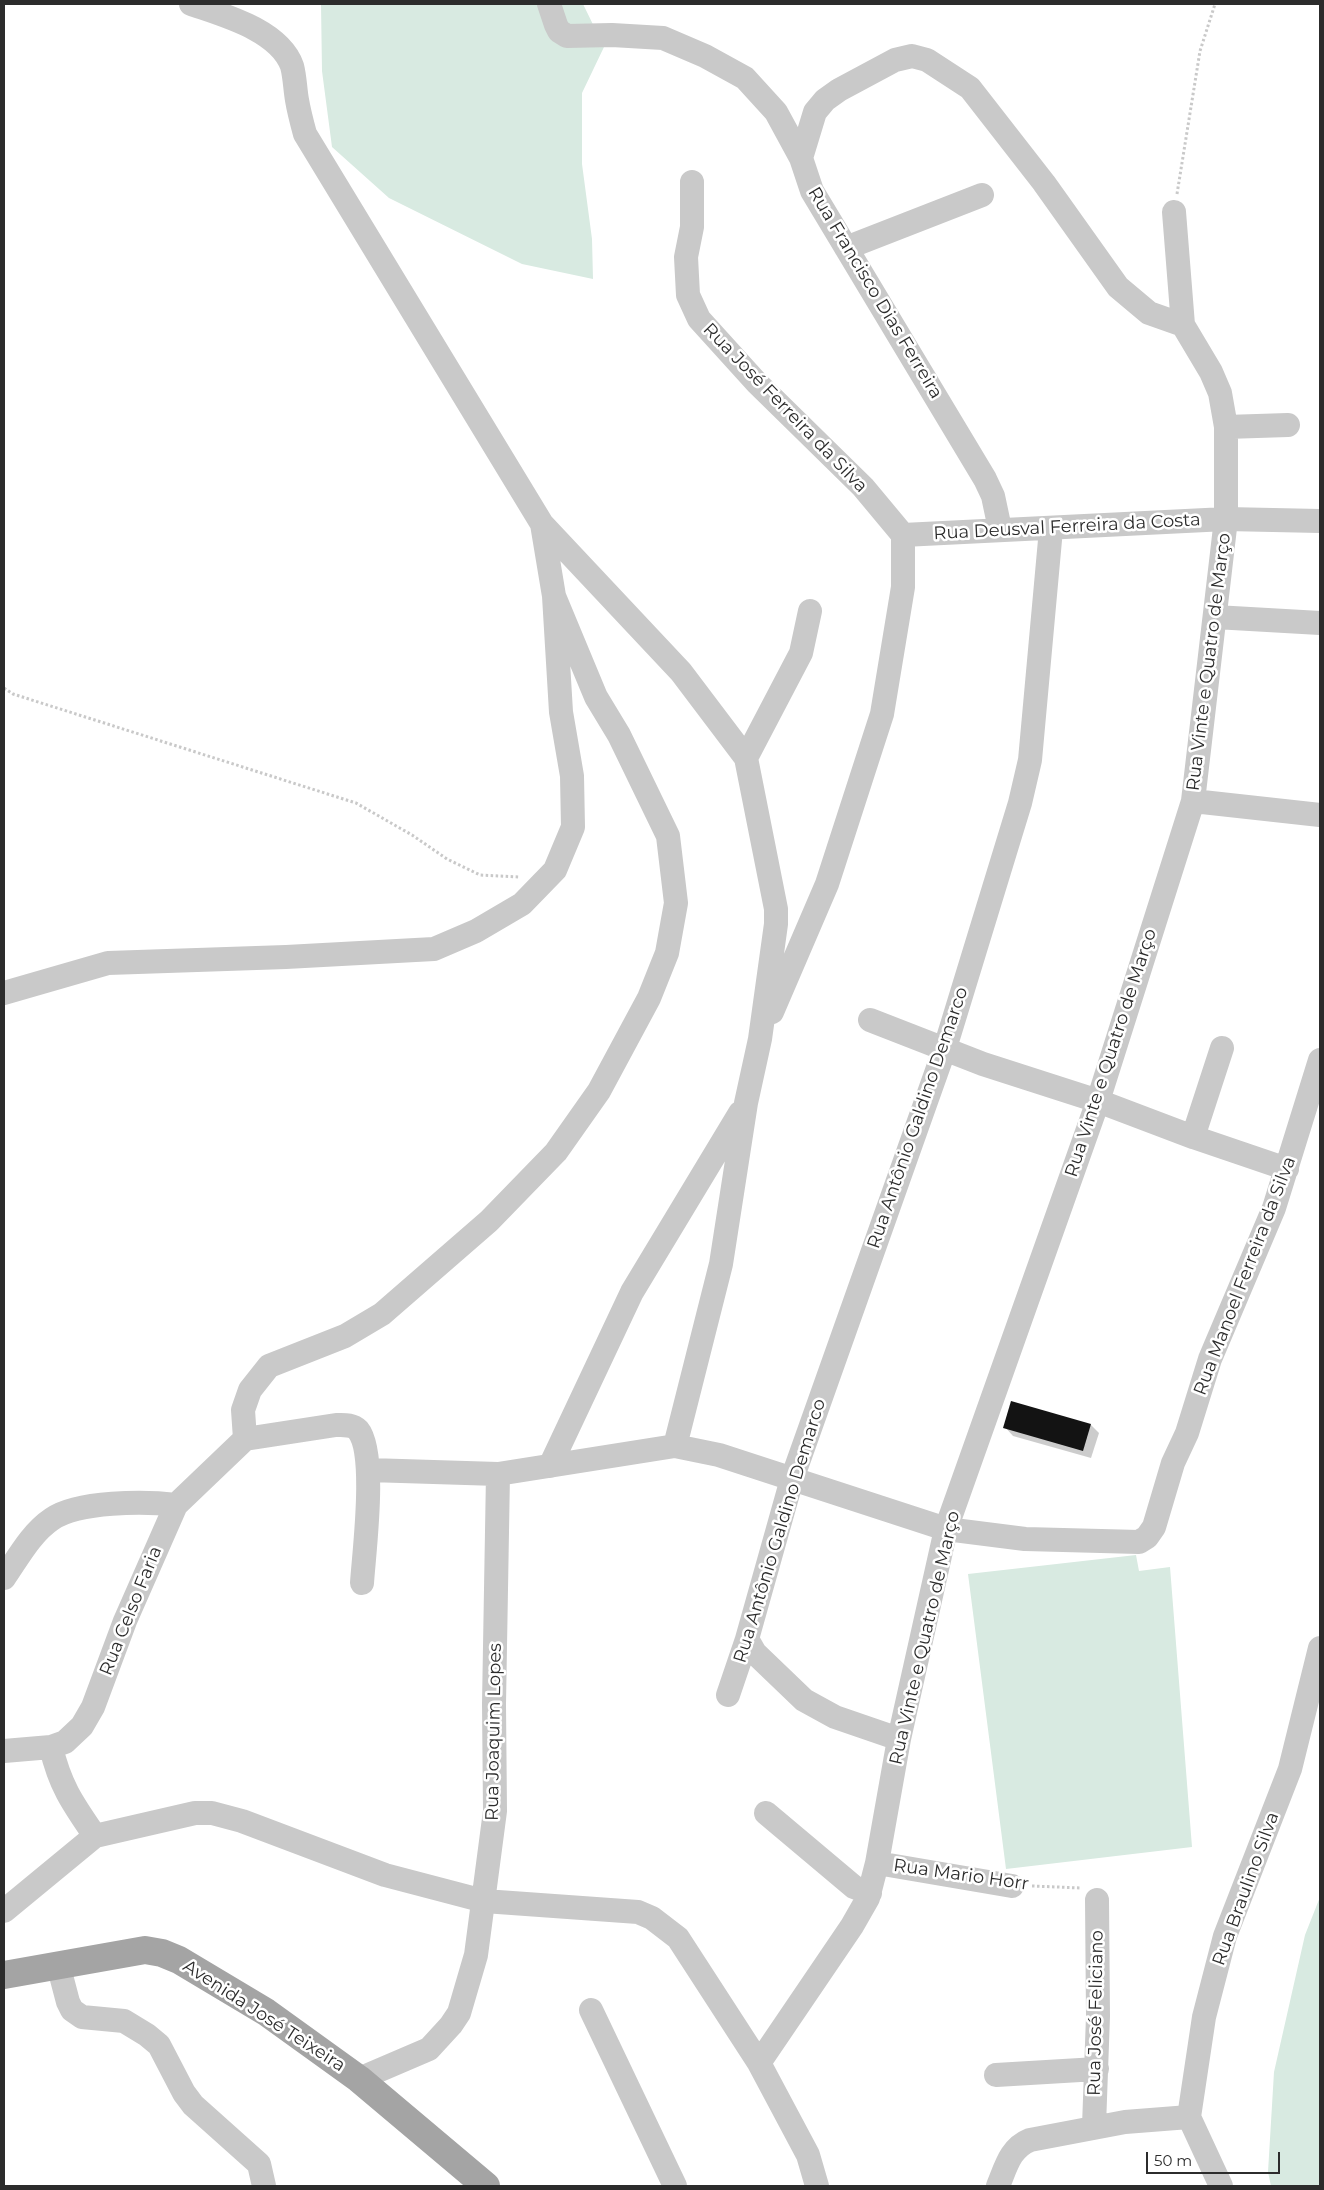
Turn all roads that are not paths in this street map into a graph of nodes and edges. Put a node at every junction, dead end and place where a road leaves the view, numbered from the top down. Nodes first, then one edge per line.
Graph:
1 (191, 4) edge
2 (549, 4) edge
3 (801, 158) junction
4 (692, 182) dead end
5 (982, 195) dead end
6 (1174, 212) road end
7 (846, 248) junction
8 (1183, 325) junction
9 (1288, 425) dead end
10 (1226, 427) junction
11 (1226, 519) junction
12 (1320, 521) edge
13 (542, 524) junction
14 (1051, 529) junction
15 (1000, 530) junction
16 (903, 536) junction
17 (554, 596) junction
18 (810, 611) dead end
19 (1215, 617) junction
20 (1320, 623) edge
21 (746, 758) junction
22 (1193, 801) junction
23 (1320, 816) edge
24 (4, 993) edge
25 (870, 1020) dead end
26 (760, 1039) junction
27 (945, 1048) junction
28 (1222, 1048) dead end
29 (1320, 1060) edge
30 (1098, 1101) junction
31 (746, 1103) junction
32 (1193, 1137) junction
33 (1288, 1168) junction
34 (245, 1439) junction
35 (674, 1446) junction
36 (550, 1466) junction
37 (369, 1470) junction
38 (498, 1474) junction
39 (792, 1479) junction
40 (176, 1505) junction
41 (946, 1529) junction
42 (4, 1578) edge
43 (362, 1583) dead end
44 (747, 1639) junction
45 (1320, 1648) edge
46 (728, 1695) dead end
47 (899, 1739) junction
48 (51, 1747) junction
49 (4, 1752) edge
50 (766, 1814) dead end
51 (95, 1836) junction
52 (877, 1863) junction
53 (1012, 1886) road end
54 (869, 1896) junction
55 (1097, 1900) road end
56 (484, 1901) junction
57 (4, 1912) edge
58 (58, 1964) junction
59 (4, 1975) edge
60 (591, 2010) dead end
61 (759, 2063) junction
62 (1097, 2068) junction
63 (996, 2075) dead end
64 (359, 2079) junction
65 (1189, 2117) junction
66 (1094, 2126) junction
67 (264, 2186) edge
68 (486, 2186) edge
69 (675, 2186) edge
70 (817, 2186) edge
71 (998, 2186) edge
72 (1221, 2186) edge

1 - 13 street
2 - 3 street, Rua Francisco Dias Ferreira
3 - 7 street, Rua Francisco Dias Ferreira
3 - 8 street
4 - 16 street, Rua José Ferreira da Silva
5 - 7 street
6 - 8 street, Rua Vinte e Quatro de Março
7 - 15 street, Rua Francisco Dias Ferreira
8 - 10 street, Rua Vinte e Quatro de Março
9 - 10 street
10 - 11 street, Rua Vinte e Quatro de Março
11 - 12 street, Rua Deusval Ferreira da Costa
11 - 14 street, Rua Deusval Ferreira da Costa
11 - 19 street, Rua Vinte e Quatro de Março
13 - 17 street
13 - 21 street
14 - 15 street, Rua Deusval Ferreira da Costa
14 - 27 street, Rua Antônio Galdino Demarco
15 - 16 street, Rua Deusval Ferreira da Costa
16 - 26 street
17 - 24 street
17 - 34 street
18 - 21 street
19 - 20 street
19 - 22 street, Rua Vinte e Quatro de Março
21 - 26 street
22 - 23 street
22 - 30 street, Rua Vinte e Quatro de Março
25 - 27 street
26 - 31 street
27 - 30 street
27 - 39 street, Rua Antônio Galdino Demarco
28 - 32 street
29 - 33 street, Rua Manoel Ferreira da Silva
30 - 32 street
30 - 41 street, Rua Vinte e Quatro de Março
31 - 35 street
31 - 36 street
32 - 33 street
33 - 41 street, Rua Manoel Ferreira da Silva
34 - 37 street
34 - 40 street, Rua Celso Faria
35 - 36 street
35 - 39 street
36 - 38 street
37 - 38 street
37 - 43 street
38 - 56 street, Rua Joaquim Lopes
39 - 41 street
39 - 44 street, Rua Antônio Galdino Demarco
40 - 42 street
40 - 48 street, Rua Celso Faria
41 - 47 street, Rua Vinte e Quatro de Março
44 - 46 street, Rua Antônio Galdino Demarco
44 - 47 street
45 - 65 street, Rua Braulino Silva
47 - 52 street, Rua Vinte e Quatro de Março
48 - 49 street, Rua Celso Faria
48 - 51 street
50 - 54 street
51 - 56 street
51 - 57 street
52 - 53 street, Rua Mario Horr
52 - 54 street, Rua Vinte e Quatro de Março
54 - 61 street, Rua Vinte e Quatro de Março
55 - 62 street, Rua José Feliciano
56 - 61 street
56 - 64 street, Rua Joaquim Lopes
58 - 59 main road, Avenida José Teixeira
58 - 64 main road, Avenida José Teixeira
58 - 67 street
60 - 69 street
61 - 70 street
62 - 63 street
62 - 66 street, Rua José Feliciano
64 - 68 main road, Avenida José Teixeira
65 - 66 street
65 - 72 street
66 - 71 street

